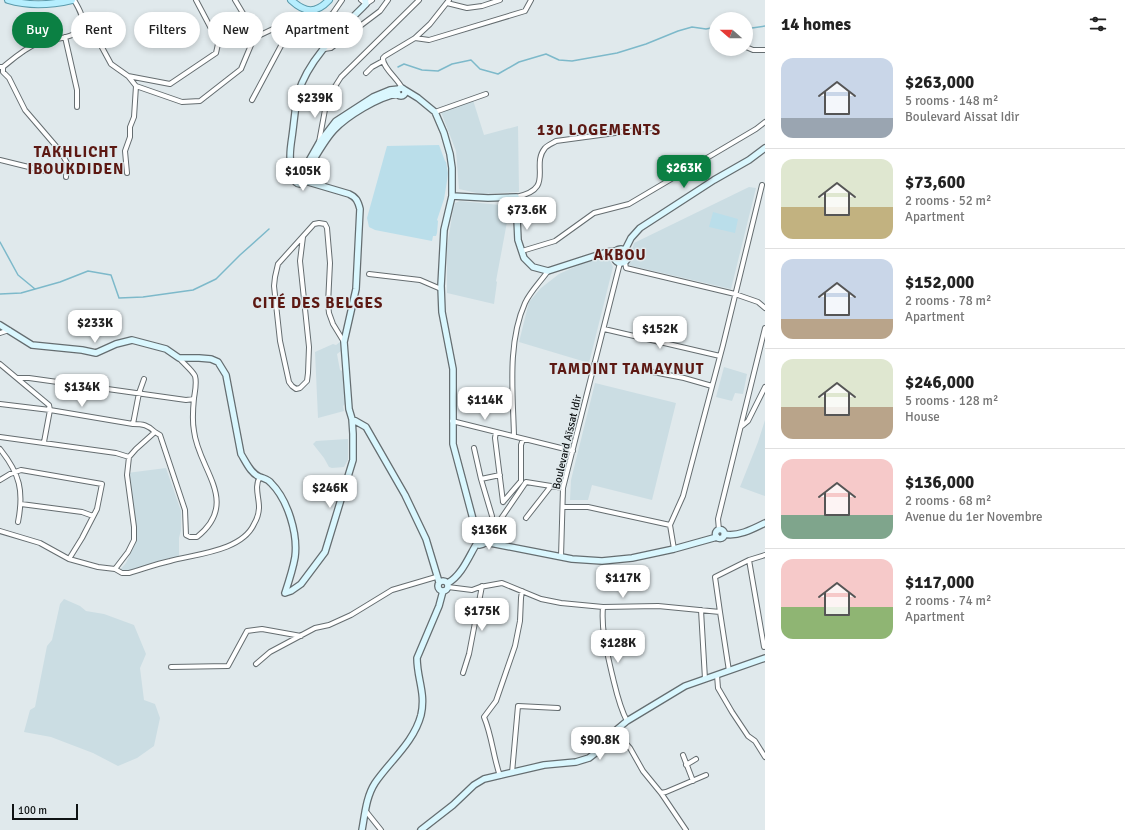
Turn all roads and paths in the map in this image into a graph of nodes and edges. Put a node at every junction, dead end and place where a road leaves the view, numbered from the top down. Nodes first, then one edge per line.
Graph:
1 (8, 0) edge
2 (73, 0) edge
3 (196, 0) edge
4 (235, 0) edge
5 (292, 0) edge
6 (329, 0) edge
7 (342, 0) edge
8 (360, 0) edge
9 (372, 0) edge
10 (388, 0) edge
11 (419, 0) edge
12 (500, 0) edge
13 (531, 0) edge
14 (448, 1) edge
15 (366, 2) edge
16 (307, 10) joint
17 (79, 12) edge
18 (242, 12) edge
19 (334, 12) edge
20 (71, 34) edge
21 (65, 37) junction
22 (415, 38) junction
23 (102, 48) edge
24 (249, 48) edge
25 (280, 48) edge
26 (324, 49) junction
27 (753, 50) edge
28 (765, 50) edge
29 (383, 62) junction
30 (1, 67) edge
31 (366, 73) dead end
32 (128, 76) junction
33 (136, 86) junction
34 (401, 91) junction
35 (486, 94) dead end
36 (252, 100) dead end
37 (77, 107) dead end
38 (435, 112) junction
39 (765, 122) edge
40 (652, 128) dead end
41 (319, 143) junction
42 (765, 148) edge
43 (0, 160) edge
44 (49, 172) dead end
45 (127, 172) dead end
46 (295, 176) junction
47 (304, 176) junction
48 (66, 177) dead end
49 (762, 185) dead end
50 (452, 196) junction
51 (516, 197) junction
52 (303, 236) junction
53 (626, 250) junction
54 (522, 251) junction
55 (615, 251) junction
56 (622, 262) junction
57 (548, 271) junction
58 (369, 274) dead end
59 (441, 289) junction
60 (735, 294) junction
61 (764, 306) edge
62 (0, 325) edge
63 (765, 328) edge
64 (604, 329) junction
65 (9, 330) junction
66 (0, 333) edge
67 (344, 342) junction
68 (720, 356) junction
69 (179, 358) junction
70 (0, 364) edge
71 (653, 372) dead end
72 (17, 378) junction
73 (144, 379) dead end
74 (712, 386) junction
75 (765, 387) edge
76 (139, 393) junction
77 (194, 399) junction
78 (0, 404) edge
79 (50, 410) junction
80 (352, 419) junction
81 (452, 421) junction
82 (134, 424) junction
83 (741, 426) junction
84 (156, 432) junction
85 (496, 432) junction
86 (514, 436) junction
87 (0, 437) edge
88 (523, 439) junction
89 (44, 442) junction
90 (474, 448) dead end
91 (0, 449) edge
92 (573, 451) junction
93 (129, 457) junction
94 (15, 472) junction
95 (500, 475) junction
96 (260, 477) junction
97 (481, 479) junction
98 (0, 480) edge
99 (551, 486) junction
100 (563, 488) junction
101 (21, 504) junction
102 (563, 507) junction
103 (93, 516) junction
104 (492, 516) dead end
105 (526, 518) dead end
106 (18, 522) dead end
107 (765, 523) edge
108 (670, 525) junction
109 (496, 526) dead end
110 (719, 530) junction
111 (0, 531) edge
112 (724, 534) junction
113 (717, 537) junction
114 (478, 541) junction
115 (674, 549) junction
116 (765, 556) edge
117 (562, 557) junction
118 (70, 559) junction
119 (749, 560) junction
120 (115, 569) junction
121 (438, 580) junction
122 (482, 586) junction
123 (446, 587) junction
124 (522, 591) junction
125 (603, 607) junction
126 (701, 610) junction
127 (720, 612) junction
128 (763, 630) edge
129 (301, 636) junction
130 (764, 647) dead end
131 (765, 658) edge
132 (256, 664) dead end
133 (171, 667) dead end
134 (729, 671) junction
135 (463, 673) dead end
136 (717, 675) junction
137 (705, 679) junction
138 (558, 708) dead end
139 (627, 721) junction
140 (615, 731) junction
141 (683, 755) dead end
142 (765, 757) edge
143 (696, 759) dead end
144 (686, 764) junction
145 (512, 773) junction
146 (706, 775) dead end
147 (500, 776) junction
148 (694, 781) junction
149 (661, 792) junction
150 (365, 810) junction
151 (362, 830) edge
152 (381, 830) edge
153 (421, 830) edge
154 (686, 830) edge

1 - 2 main road
2 - 17 street
3 - 32 street
4 - 18 street
5 - 16 main road
6 - 16 main road
7 - 19 street
8 - 15 street
9 - 15 street
10 - 26 street
11 - 41 street
12 - 14 street
13 - 22 street
14 - 22 street
15 - 26 street
20 - 21 street
21 - 30 street
21 - 37 street
22 - 29 street
23 - 32 street
24 - 33 street
25 - 36 street
26 - 46 street
27 - 28 street
29 - 31 street
29 - 34 street
30 - 48 street
32 - 33 street
33 - 45 street
34 - 38 street
34 - 41 street
34 - 47 street
35 - 38 street
38 - 50 street
39 - 54 street
40 - 51 street
41 - 47 street
42 - 53 street
43 - 44 street
46 - 47 street
46 - 47 street
47 - 67 street
49 - 60 street
50 - 51 street
50 - 59 street
51 - 54 street
52 - 52 street
52 - 67 street
53 - 55 street
53 - 56 street
54 - 57 street
55 - 56 street
55 - 57 street
56 - 60 street
56 - 64 street, Boulevard Aïssat Idir
57 - 86 street
58 - 59 street
59 - 81 street
60 - 61 street
60 - 68 street
62 - 65 street
63 - 83 street
64 - 68 street
64 - 92 street, Boulevard Aïssat Idir
65 - 66 street
65 - 69 street
67 - 80 street
68 - 74 street
69 - 77 street
69 - 96 street
70 - 72 street
71 - 74 street
72 - 76 street
72 - 79 street
73 - 76 street
74 - 108 street
75 - 83 street
76 - 77 street
76 - 82 street
77 - 84 street
78 - 79 street
79 - 82 street
79 - 89 street
80 - 96 street
80 - 121 street
81 - 85 street
81 - 114 street
82 - 84 street
83 - 110 street
84 - 93 street
85 - 86 street
85 - 95 street
86 - 88 street
87 - 89 street
88 - 92 street
88 - 95 street
89 - 93 street
90 - 97 street
91 - 94 street
92 - 100 street, Boulevard Aïssat Idir
93 - 120 street
94 - 98 street
94 - 101 street
94 - 103 street
95 - 97 street
96 - 120 street
97 - 104 street
99 - 100 street
99 - 105 street
99 - 109 street
100 - 102 street, Boulevard Aïssat Idir
101 - 103 street
101 - 106 street
102 - 108 street
102 - 117 street, Boulevard Aïssat Idir
103 - 118 street
107 - 112 street
108 - 115 street
110 - 112 street
110 - 113 street
111 - 118 street
112 - 113 street
113 - 115 street
114 - 117 street
114 - 123 street
115 - 117 street
116 - 119 street
118 - 120 street
119 - 127 street
119 - 128 street
121 - 123 street
121 - 123 street
121 - 129 street
122 - 123 street
122 - 124 street
122 - 135 street
123 - 150 street
124 - 125 street
124 - 147 street
125 - 126 street
125 - 139 street
126 - 127 street
126 - 137 street
127 - 134 street
128 - 130 street
129 - 132 street
129 - 133 street
131 - 134 street
134 - 136 street
136 - 137 street
136 - 142 street
137 - 139 street
138 - 145 street
139 - 140 street
140 - 145 street
140 - 149 street
141 - 144 street
143 - 144 street
144 - 148 street
145 - 147 street
146 - 148 street
147 - 153 street
148 - 149 street
149 - 154 street
150 - 151 street
150 - 152 street

